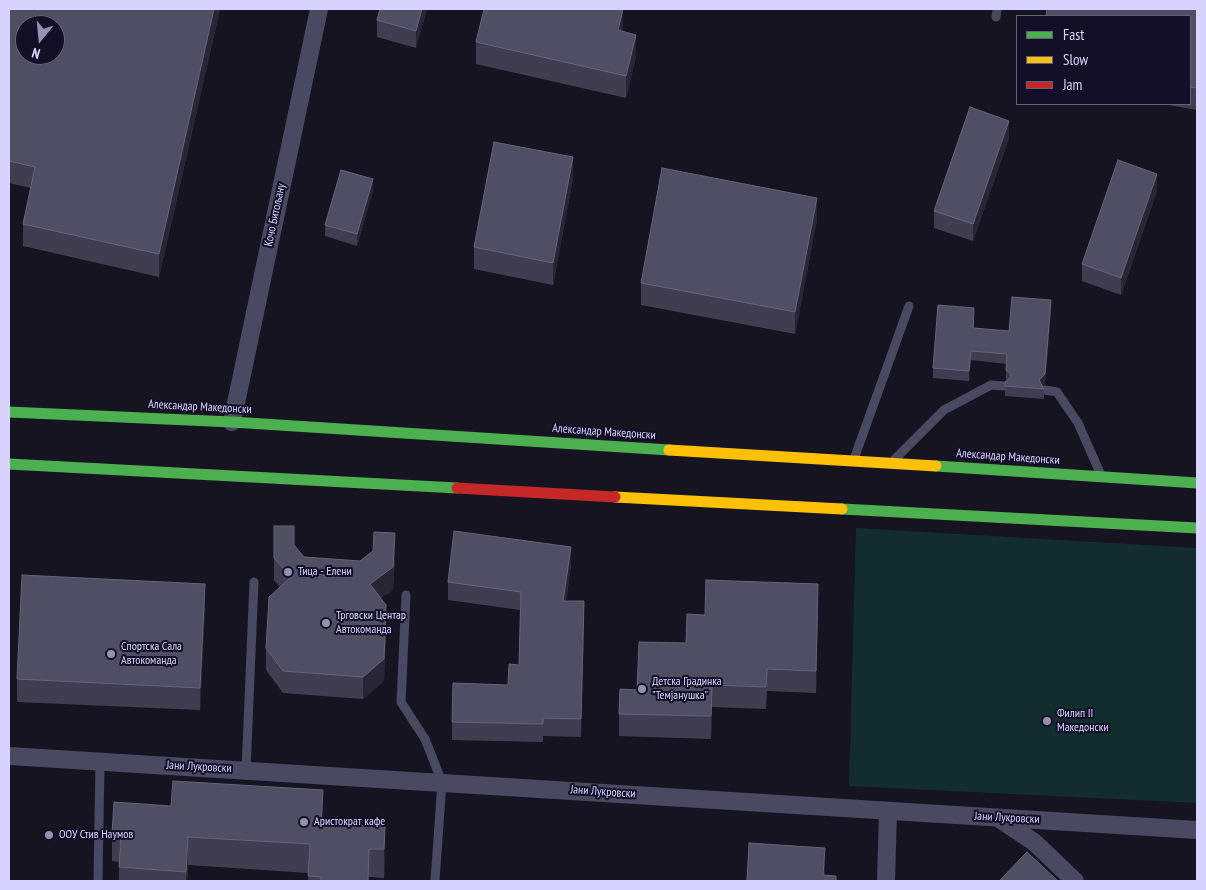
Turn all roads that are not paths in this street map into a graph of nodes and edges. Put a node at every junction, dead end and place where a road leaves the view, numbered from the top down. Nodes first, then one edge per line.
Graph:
1 (319, 9) edge
2 (909, 306) dead end
3 (1005, 386) edge
4 (1044, 390) edge
5 (9, 412) edge
6 (232, 422) junction
7 (853, 461) junction
8 (9, 464) edge
9 (891, 464) junction
10 (1102, 477) junction
11 (1197, 483) edge
12 (1197, 528) edge
13 (254, 582) dead end
14 (406, 595) dead end
15 (9, 756) edge
16 (100, 762) junction
17 (246, 770) junction
18 (442, 782) junction
19 (888, 812) junction
20 (996, 817) junction
21 (1197, 830) edge
22 (98, 881) edge
23 (435, 881) edge
24 (886, 881) edge
25 (1074, 881) edge

1 - 6 street, Кочо Битољану
2 - 7 lane
3 - 9 lane
4 - 10 lane
5 - 6 street, Александар Македонски
6 - 7 street, Александар Македонски
7 - 9 street, Александар Македонски
8 - 12 street
9 - 10 street, Александар Македонски
10 - 11 street, Александар Македонски
13 - 17 lane
14 - 18 lane
15 - 16 street, Јани Лукровски
16 - 17 street, Јани Лукровски
16 - 22 lane
17 - 18 street, Јани Лукровски
18 - 19 street, Јани Лукровски
18 - 23 lane
19 - 20 street, Јани Лукровски
19 - 24 street
20 - 21 street, Јани Лукровски
20 - 25 street

